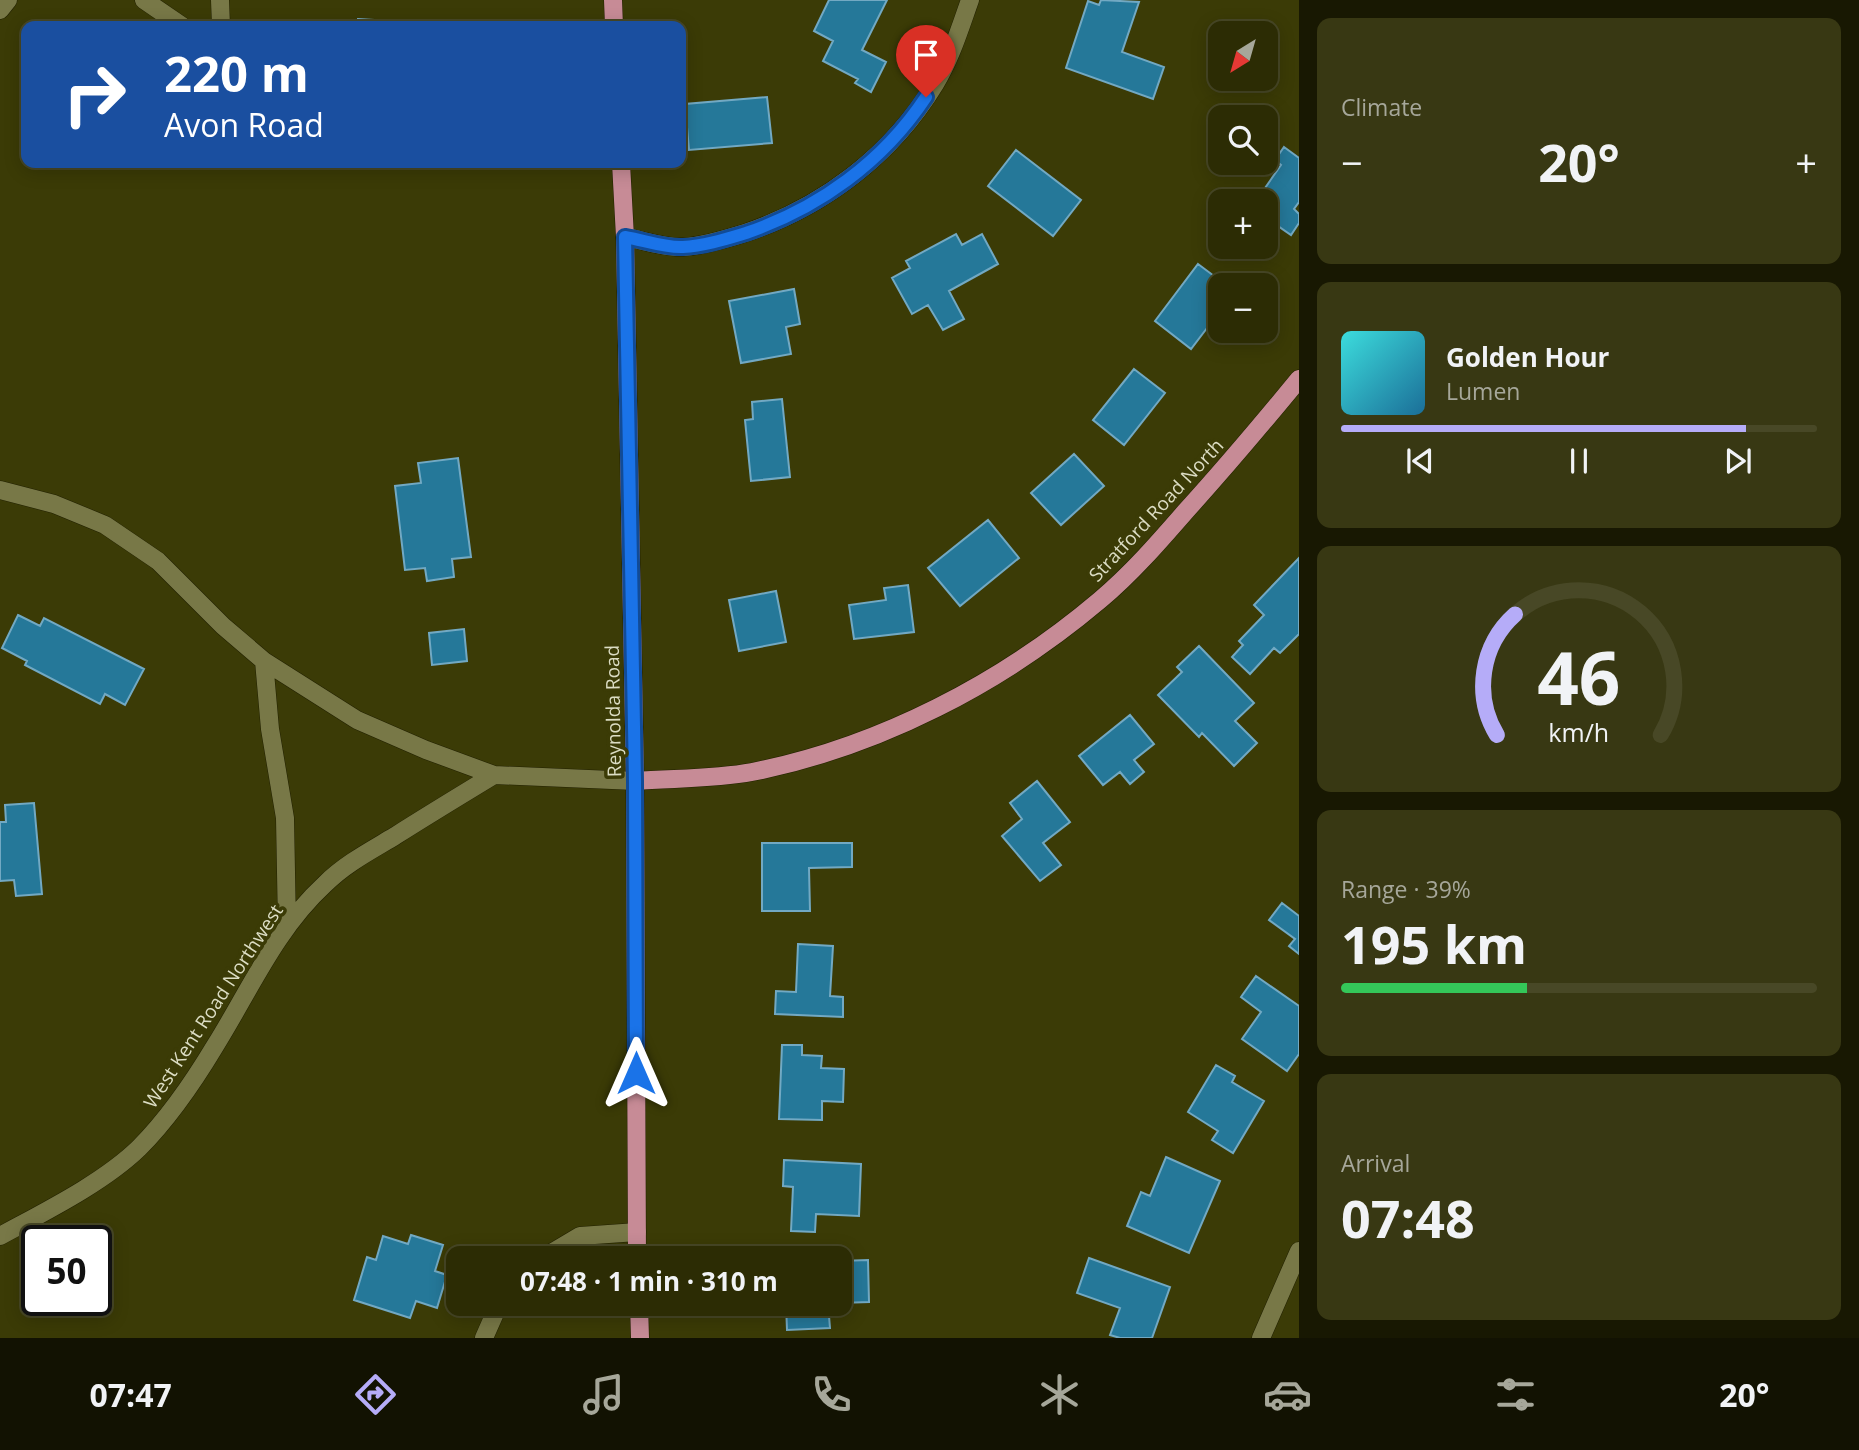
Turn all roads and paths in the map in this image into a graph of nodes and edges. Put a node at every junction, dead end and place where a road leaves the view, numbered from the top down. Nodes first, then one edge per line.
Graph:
1 (8, 0) edge
2 (144, 0) edge
3 (220, 0) edge
4 (613, 0) edge
5 (970, 0) edge
6 (0, 10) edge
7 (175, 21) edge
8 (221, 21) edge
9 (614, 21) edge
10 (621, 168) edge
11 (625, 237) junction
12 (1299, 379) edge
13 (0, 490) edge
14 (264, 661) junction
15 (494, 775) junction
16 (635, 781) junction
17 (287, 926) junction
18 (637, 1231) junction
19 (0, 1236) edge
20 (563, 1246) edge
21 (638, 1246) edge
22 (1299, 1251) edge
23 (494, 1316) edge
24 (639, 1316) edge
25 (484, 1338) edge
26 (640, 1338) edge
27 (1261, 1338) edge

1 - 6 street
2 - 7 street
3 - 8 street
4 - 9 main road
5 - 11 street
10 - 11 main road, Reynolda Road
11 - 16 main road, Reynolda Road
12 - 16 main road, Stratford Road North
13 - 14 street
14 - 15 street
14 - 17 street
15 - 16 street
15 - 17 street, West Kent Road Northwest
16 - 18 main road, Reynolda Road
17 - 19 street, West Kent Road Northwest
18 - 20 street
18 - 21 main road, Reynolda Road
22 - 27 street
23 - 25 street
24 - 26 main road

